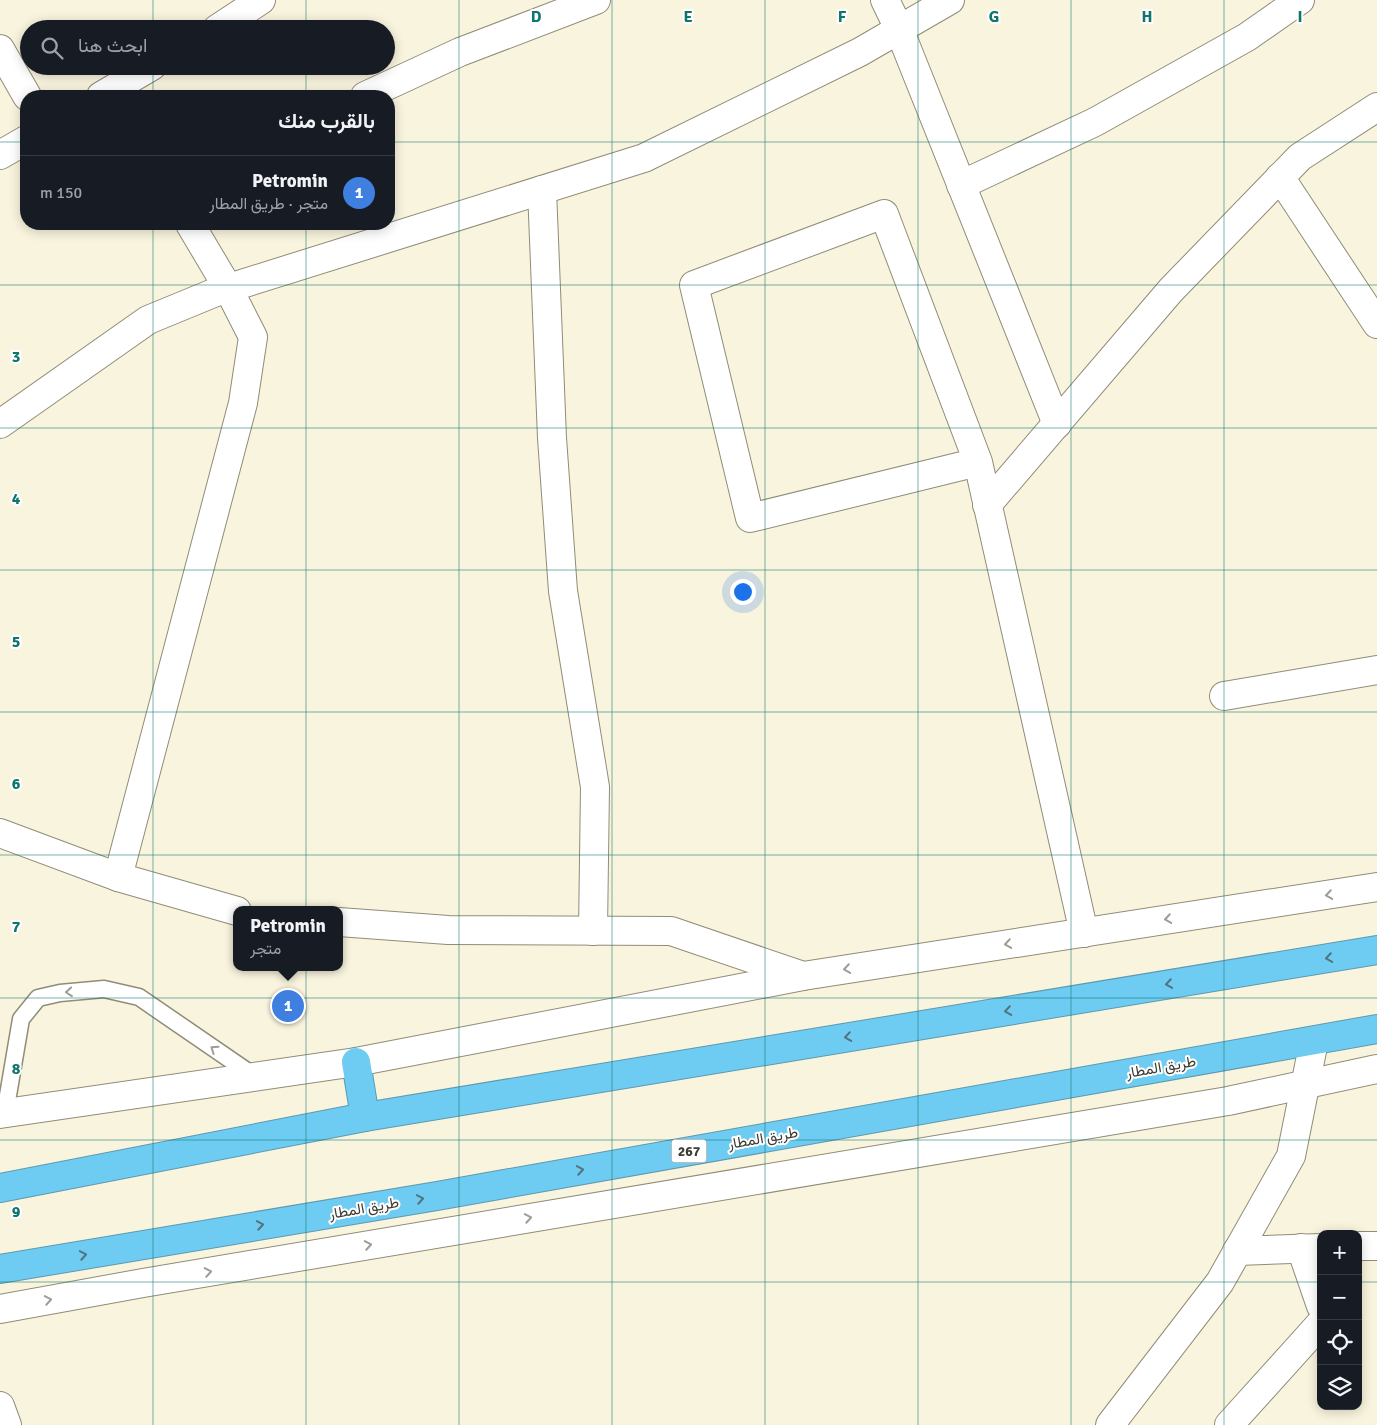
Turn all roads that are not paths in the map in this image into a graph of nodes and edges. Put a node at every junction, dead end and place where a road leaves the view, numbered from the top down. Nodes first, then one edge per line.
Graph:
1 (261, 0) edge
2 (596, 0) edge
3 (885, 0) edge
4 (950, 0) edge
5 (1300, 0) edge
6 (231, 20) edge
7 (899, 29) junction
8 (0, 49) edge
9 (137, 75) edge
10 (24, 90) edge
11 (111, 90) edge
12 (379, 90) edge
13 (1375, 112) edge
14 (20, 143) edge
15 (0, 155) edge
16 (1280, 178) junction
17 (961, 186) junction
18 (542, 190) junction
19 (194, 230) edge
20 (228, 288) junction
21 (1377, 324) edge
22 (0, 424) edge
23 (1057, 424) junction
24 (978, 462) junction
25 (987, 505) junction
26 (1377, 670) edge
27 (1224, 696) dead end
28 (0, 834) edge
29 (118, 877) junction
30 (1377, 887) edge
31 (233, 909) edge
32 (343, 922) edge
33 (593, 931) junction
34 (1084, 932) junction
35 (1377, 950) edge
36 (803, 976) junction
37 (1377, 1029) edge
38 (1314, 1040) junction
39 (356, 1062) junction
40 (1377, 1069) edge
41 (254, 1076) junction
42 (1305, 1084) junction
43 (2, 1113) edge
44 (365, 1117) junction
45 (0, 1188) edge
46 (1362, 1246) edge
47 (1377, 1246) edge
48 (1311, 1248) edge
49 (1237, 1251) junction
50 (0, 1269) edge
51 (1317, 1283) edge
52 (0, 1309) edge
53 (1317, 1327) edge
54 (0, 1406) edge
55 (7, 1425) edge
56 (1110, 1425) edge
57 (1229, 1425) edge

1 - 6 street
2 - 12 street
3 - 7 street
4 - 7 street
5 - 17 street
7 - 17 street
7 - 18 street
8 - 10 street
9 - 11 street
13 - 16 street
14 - 15 street
16 - 21 street
16 - 23 street
17 - 23 street
18 - 20 street
18 - 33 street
19 - 20 street
20 - 22 street
20 - 29 street
23 - 25 street
24 - 24 street
24 - 25 street
25 - 34 street
26 - 27 street
28 - 29 street
29 - 31 street
30 -> 34 street
32 - 33 street
33 - 36 street
34 -> 36 street
35 -> 44 highway
36 - 39 street
37 - 38 highway, طريق المطار / 267
38 - 42 street
50 -> 38 highway, طريق المطار / 267
39 - 41 street
39 - 44 highway
40 - 42 street
41 - 43 street
41 -> 43 lane
42 - 49 street
52 -> 42 street
44 - 45 highway
46 - 47 street
48 - 49 street
48 - 51 street
49 - 56 street
53 - 57 street
54 - 55 street

